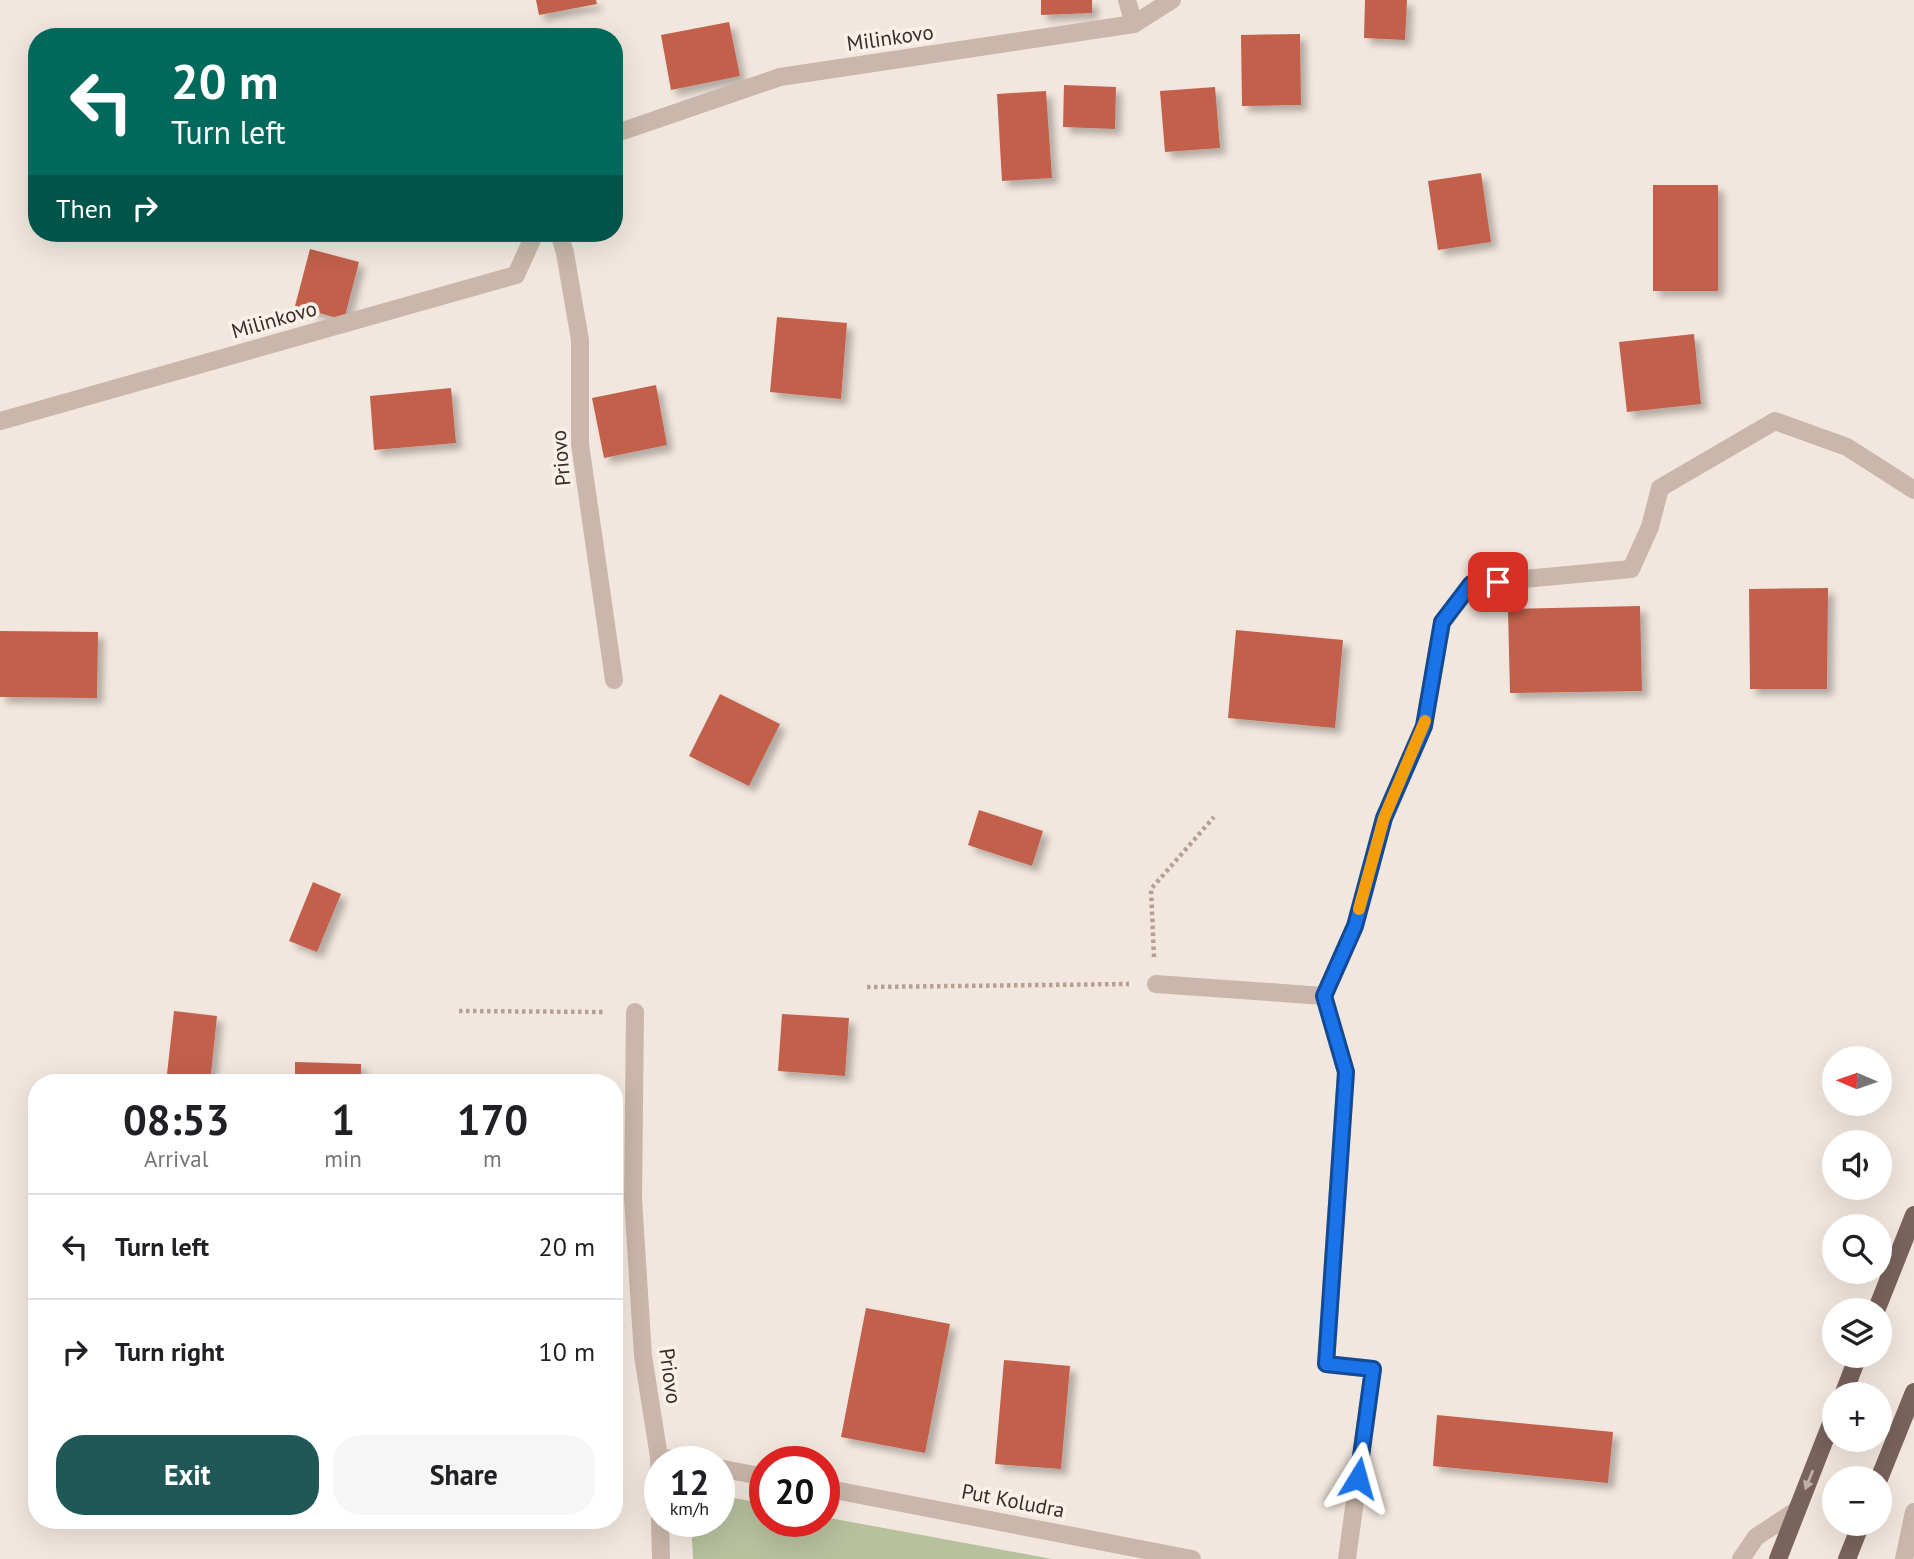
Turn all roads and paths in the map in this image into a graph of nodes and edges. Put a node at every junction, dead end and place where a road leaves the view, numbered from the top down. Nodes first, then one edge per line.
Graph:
1 (1127, 0) edge
2 (1172, 0) edge
3 (1134, 24) junction
4 (623, 131) edge
5 (531, 242) edge
6 (562, 242) edge
7 (0, 421) edge
8 (1914, 490) edge
9 (614, 680) dead end
10 (1214, 817) dead end
11 (1156, 984) junction
12 (867, 987) dead end
13 (1324, 996) junction
14 (459, 1011) dead end
15 (635, 1012) joint
16 (1914, 1215) edge
17 (1881, 1298) edge
18 (1914, 1392) edge
19 (657, 1446) edge
20 (1822, 1446) edge
21 (1884, 1466) edge
22 (840, 1491) edge
23 (1797, 1510) junction
24 (1914, 1512) edge
25 (1856, 1536) edge
26 (660, 1537) edge
27 (661, 1559) edge
28 (1192, 1559) edge
29 (1347, 1559) edge
30 (1741, 1559) edge
31 (1778, 1559) edge
32 (1847, 1559) edge
33 (1904, 1559) edge

1 - 3 street
2 - 3 street, Milinkovo
3 - 4 street, Milinkovo
5 - 7 street, Milinkovo
6 - 9 street, Priovo
8 - 13 street
10 - 11 path
11 - 12 path
11 - 13 street
13 - 29 street
14 - 15 path
15 - 19 street, Priovo
16 - 17 main road
18 - 21 main road
20 -> 23 main road
22 - 28 street, Put Koludra
23 - 30 street
23 - 31 main road
24 - 33 street
25 - 32 main road
26 - 27 street

